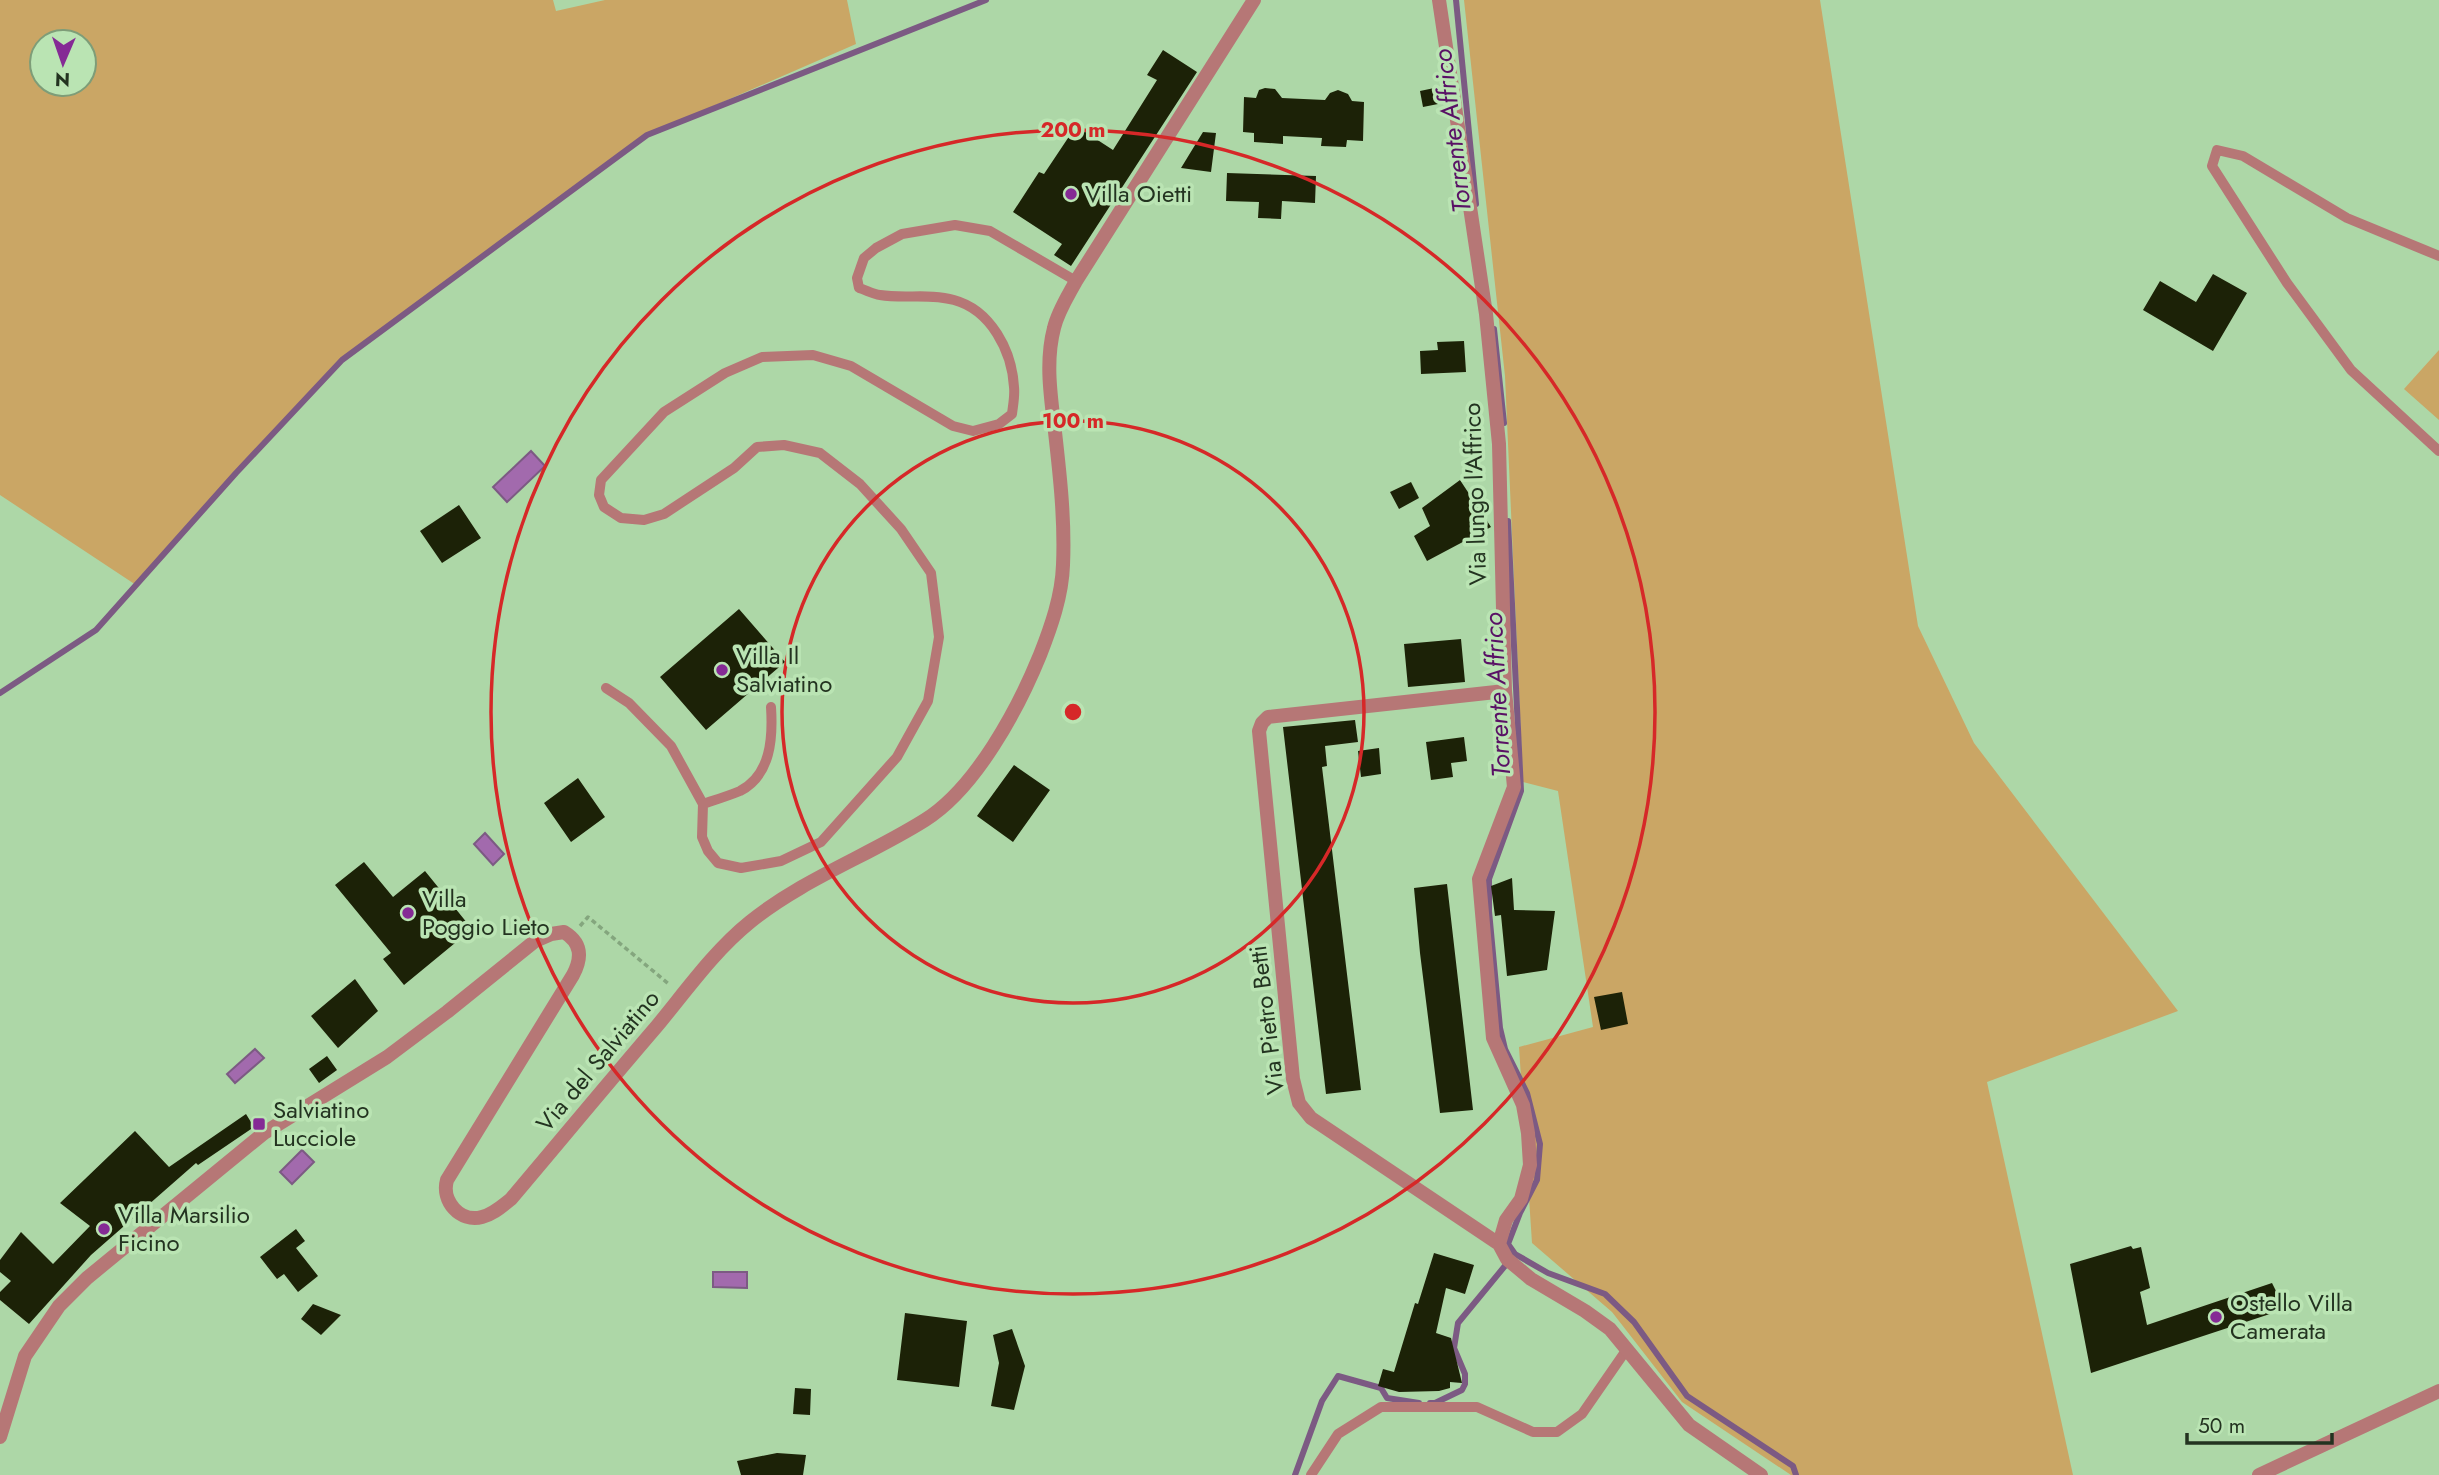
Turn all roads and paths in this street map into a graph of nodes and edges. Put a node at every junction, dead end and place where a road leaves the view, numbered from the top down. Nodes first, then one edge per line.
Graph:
1 (1254, 0) edge
2 (1438, 0) edge
3 (2439, 256) edge
4 (1076, 281) junction
5 (2439, 451) edge
6 (606, 688) dead end
7 (1504, 691) junction
8 (771, 707) dead end
9 (703, 804) junction
10 (588, 917) dead end
11 (682, 996) junction
12 (1499, 1244) junction
13 (1627, 1349) junction
14 (2439, 1391) edge
15 (0, 1437) edge
16 (1311, 1475) edge
17 (1761, 1475) edge
18 (2259, 1475) edge

1 - 4 street, Via del Salviatino
2 - 7 street, Via lungo l'Affrico
3 - 5 lane
4 - 9 lane
4 - 11 street, Via del Salviatino
6 - 9 lane
7 - 12 street, Via lungo l'Affrico
7 - 12 street, Via Pietro Betti
8 - 9 lane
10 - 11 path
11 - 15 street, Via del Salviatino
12 - 13 street
13 - 16 lane
13 - 17 street
14 - 18 street

